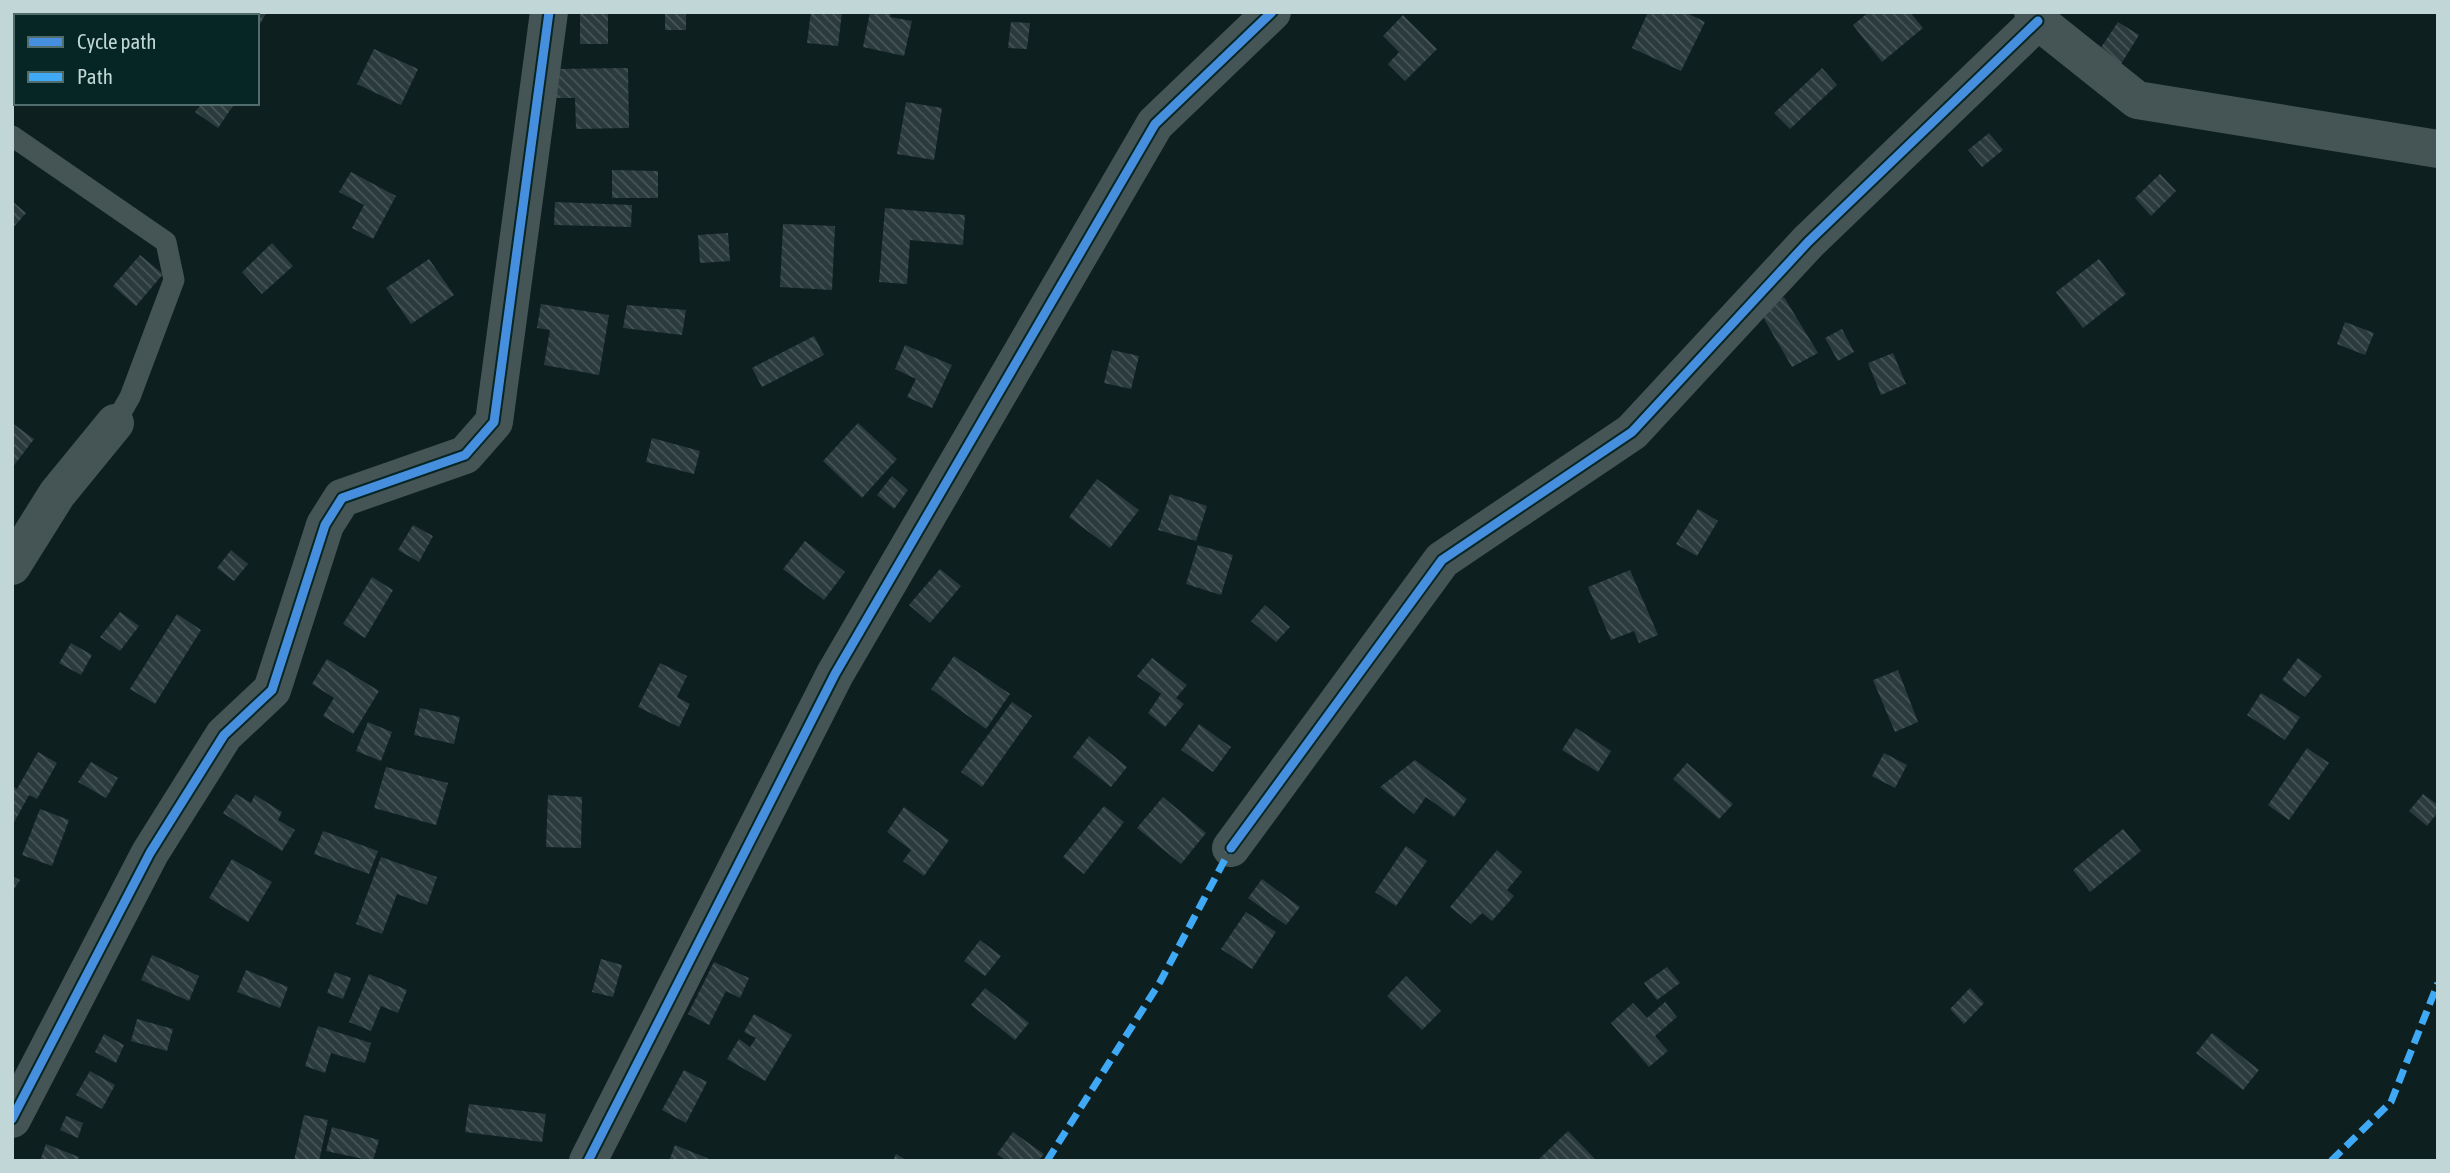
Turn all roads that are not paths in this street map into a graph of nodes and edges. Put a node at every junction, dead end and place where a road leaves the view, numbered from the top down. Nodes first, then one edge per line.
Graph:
1 (549, 12) edge
2 (1272, 12) edge
3 (2035, 16) edge
4 (12, 136) edge
5 (2438, 149) edge
6 (116, 423) joint
7 (12, 566) edge
8 (1231, 848) dead end
9 (12, 1119) edge
10 (588, 1161) edge

1 - 9 street
2 - 10 street
3 - 5 street
3 - 8 street
4 - 6 lane
6 - 7 street

